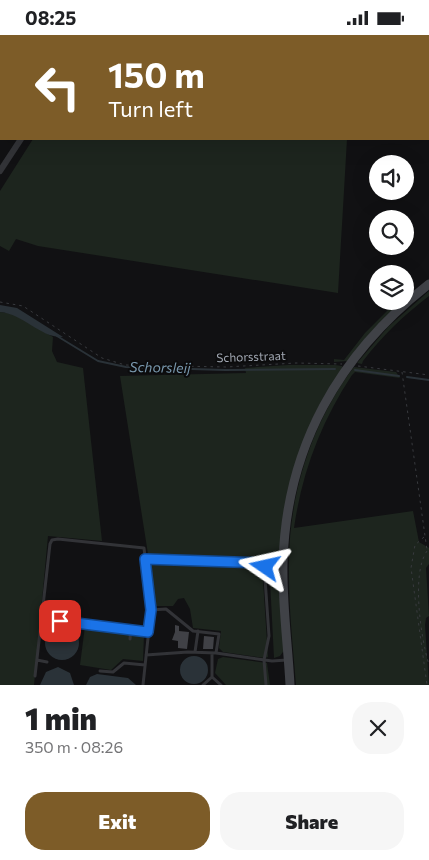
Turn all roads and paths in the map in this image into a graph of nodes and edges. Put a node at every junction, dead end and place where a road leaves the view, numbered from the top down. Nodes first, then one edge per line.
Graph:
1 (20, 140) edge
2 (0, 171) edge
3 (429, 284) edge
4 (0, 302) edge
5 (348, 365) junction
6 (402, 371) junction
7 (429, 375) edge
8 (424, 537) junction
9 (428, 550) edge
10 (145, 559) junction
11 (151, 610) junction
12 (42, 619) junction
13 (131, 629) junction
14 (198, 631) junction
15 (148, 632) junction
16 (130, 639) dead end
17 (195, 653) junction
18 (214, 654) junction
19 (146, 655) junction
20 (264, 660) junction
21 (289, 660) junction
22 (37, 661) junction
23 (47, 662) dead end
24 (145, 665) junction
25 (429, 665) edge
26 (100, 671) dead end
27 (35, 676) dead end
28 (212, 677) junction
29 (142, 685) edge
30 (203, 685) edge
31 (221, 685) edge
32 (266, 685) edge
33 (290, 685) edge
34 (427, 685) edge

1 - 2 street
3 - 5 main road
4 - 5 path, Schorsstraat
5 - 6 path, Schorsstraat
5 - 21 main road
6 - 7 path, Schorsstraat
6 - 8 path
8 - 9 path
8 - 34 path
9 - 25 path
10 - 11 lane
10 - 12 lane
10 - 20 lane
11 - 14 lane
11 - 15 lane
12 - 13 lane
12 - 22 lane
13 - 15 lane
13 - 16 lane
14 - 17 lane
14 - 18 lane
15 - 19 lane
17 - 18 lane
17 - 19 lane
18 - 20 lane
18 - 28 lane
19 - 24 lane
20 - 21 lane
20 - 32 lane
21 - 33 main road
22 - 23 lane
22 - 27 lane
24 - 26 lane
24 - 29 lane
28 - 30 lane
28 - 31 lane

